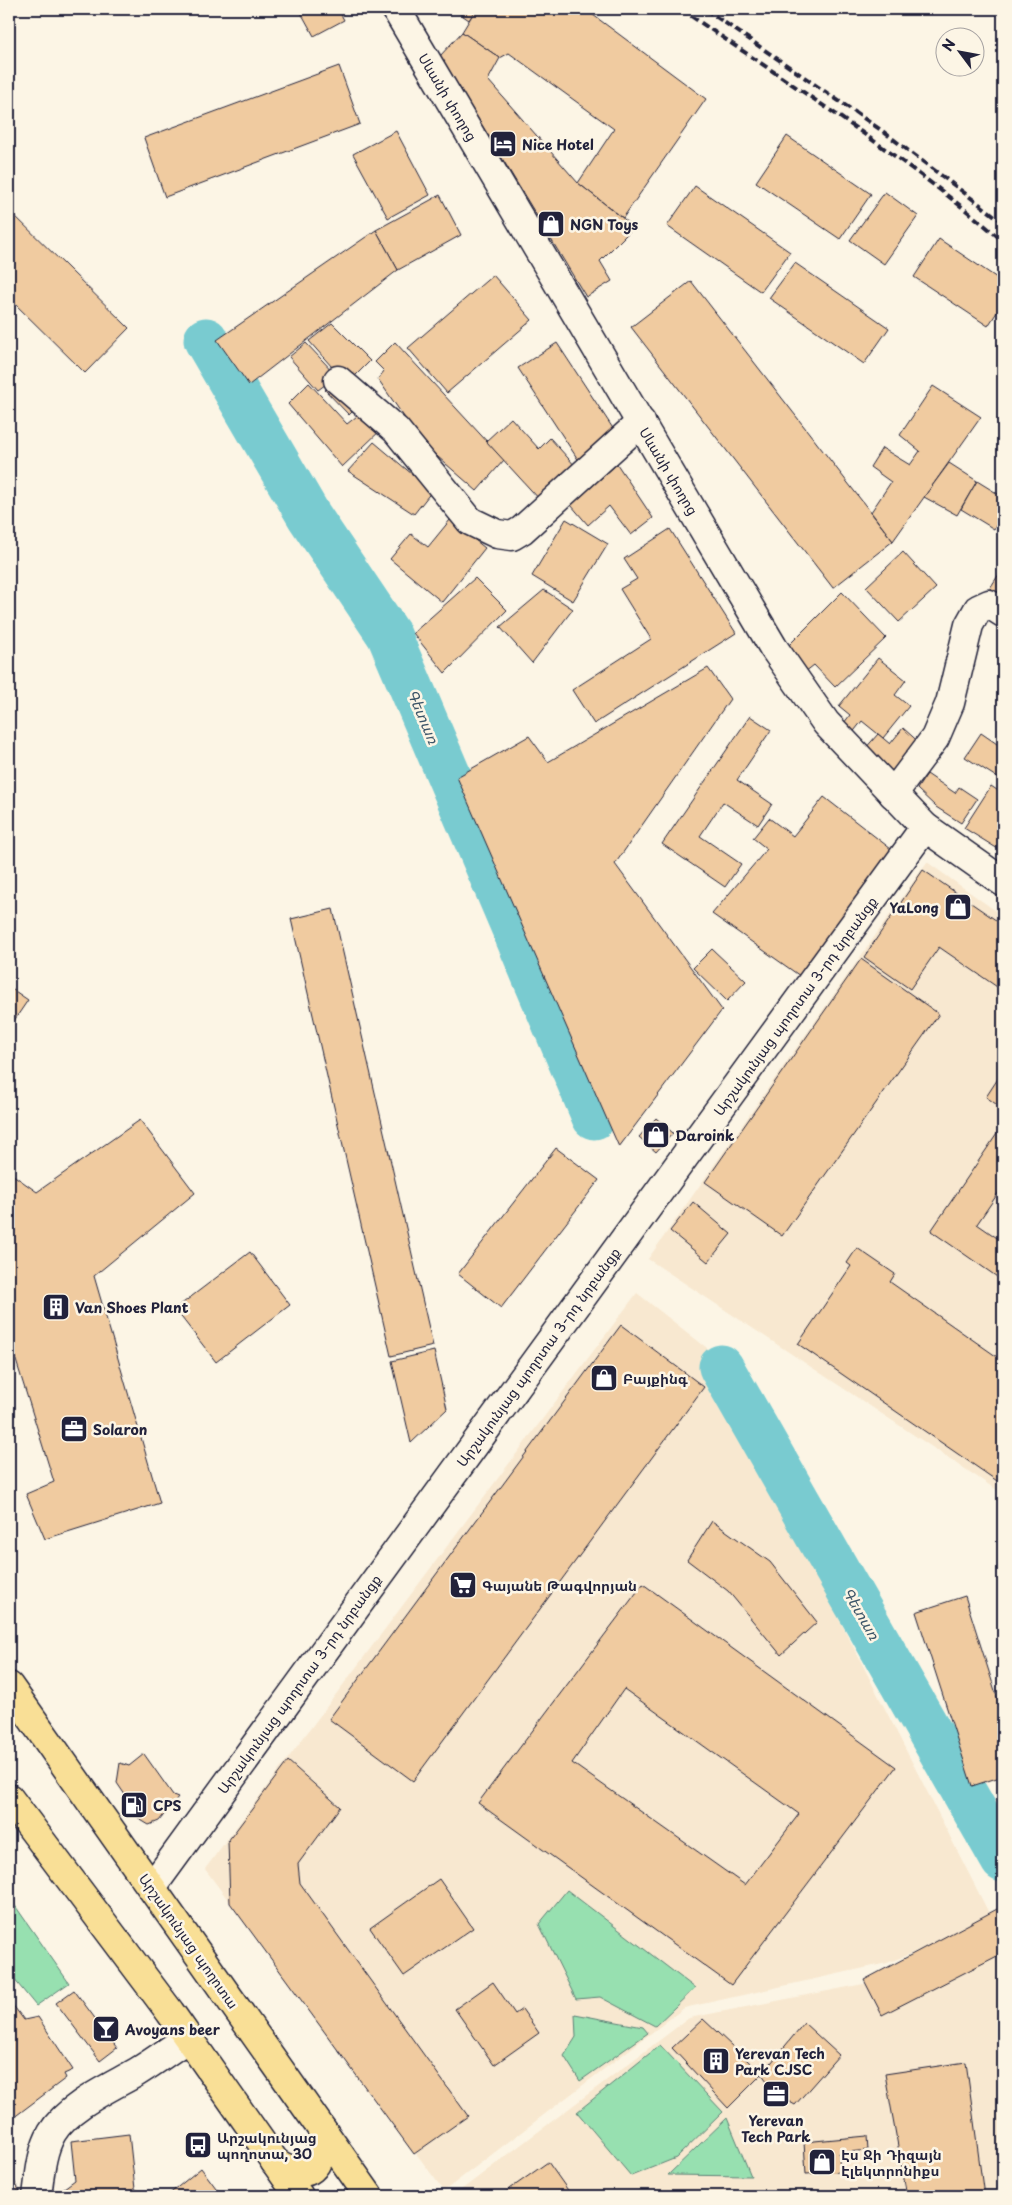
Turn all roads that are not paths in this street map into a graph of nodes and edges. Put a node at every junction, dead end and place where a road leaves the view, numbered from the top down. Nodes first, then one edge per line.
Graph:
1 (396, 9) edge
2 (338, 380) dead end
3 (641, 422) junction
4 (1003, 612) edge
5 (893, 794) junction
6 (925, 827) junction
7 (1003, 882) edge
8 (9, 1686) edge
9 (9, 1798) edge
10 (152, 1888) junction
11 (188, 2038) junction
12 (323, 2131) junction
13 (275, 2162) junction
14 (37, 2196) edge
15 (299, 2196) edge
16 (369, 2196) edge

1 - 3 street, Սևանի փողոց
2 - 3 street
3 - 5 street, Սևանի փողոց
4 - 5 street
5 - 6 street, Սևանի փողոց
6 - 7 street, Սևանի փողոց
6 - 10 street, Արշակունյաց պողոտա 3-րդ նրբանցք
8 - 10 main road, Արշակունյաց պողոտա
9 - 11 main road
10 - 12 main road, Արշակունյաց պողոտա
11 - 13 main road
11 - 14 street
12 - 13 main road
12 - 16 main road, Արշակունյաց պողոտա
13 - 15 main road

